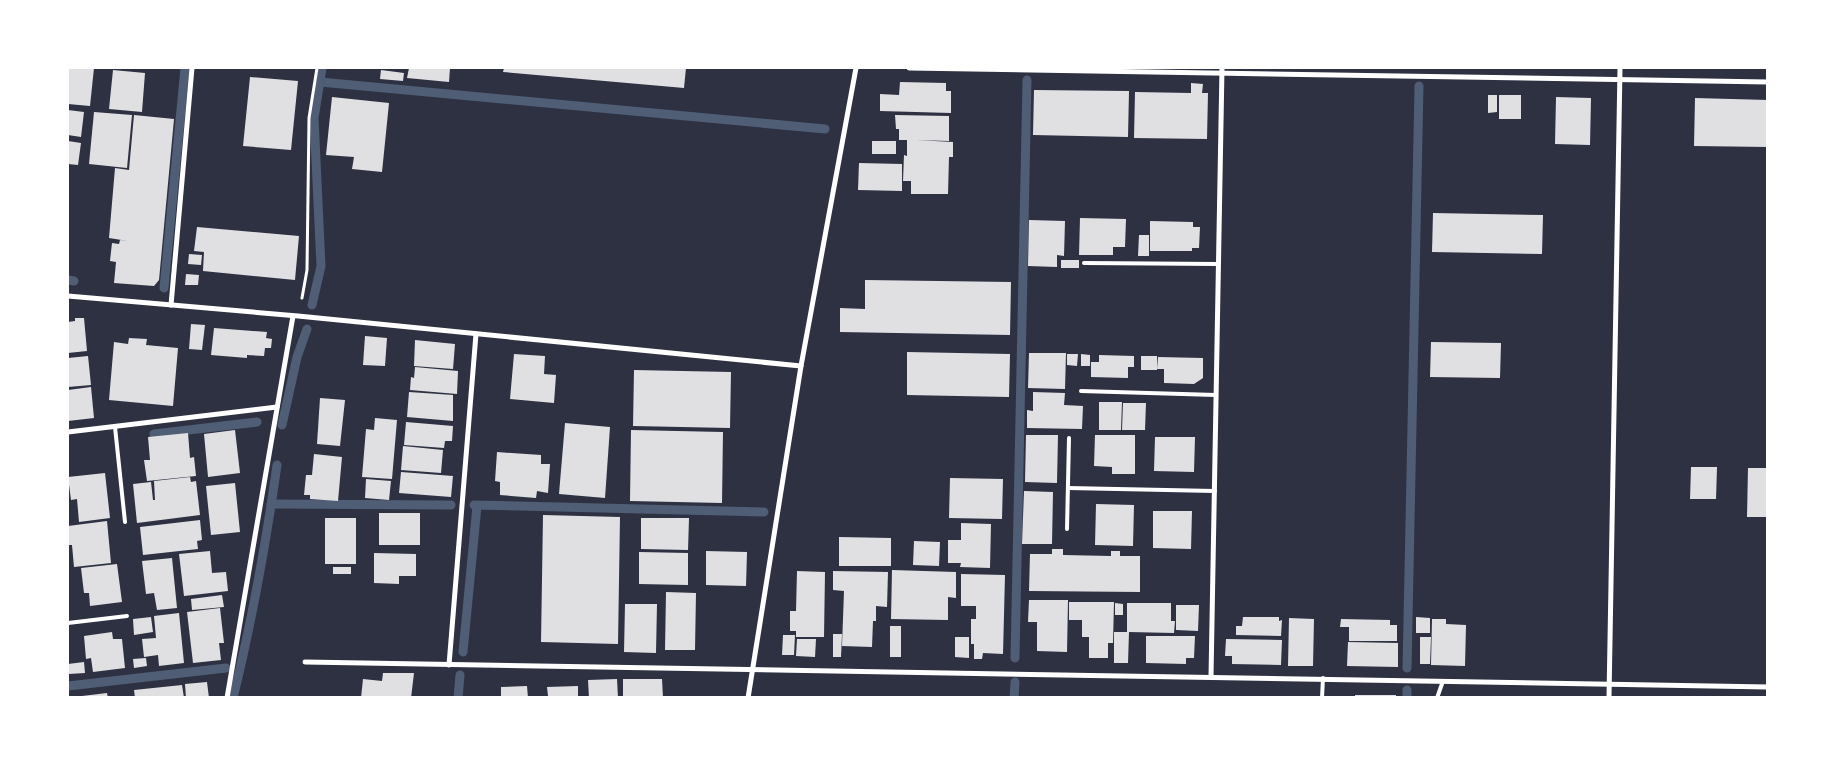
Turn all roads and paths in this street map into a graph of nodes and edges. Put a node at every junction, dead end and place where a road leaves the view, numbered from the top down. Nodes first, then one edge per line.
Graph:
1 (192, 68) edge
2 (317, 68) edge
3 (856, 68) edge
4 (909, 68) edge
5 (1620, 68) edge
6 (1222, 70) edge
7 (1620, 78) junction
8 (1768, 82) edge
9 (1084, 263) dead end
10 (1218, 264) junction
11 (68, 296) edge
12 (170, 305) junction
13 (296, 316) junction
14 (476, 334) junction
15 (800, 366) junction
16 (1081, 391) dead end
17 (1216, 395) junction
18 (277, 407) junction
19 (114, 426) junction
20 (68, 432) edge
21 (1069, 438) dead end
22 (1068, 488) junction
23 (1215, 490) junction
24 (125, 522) dead end
25 (1067, 529) dead end
26 (127, 616) dead end
27 (68, 623) edge
28 (305, 662) dead end
29 (448, 664) junction
30 (753, 669) junction
31 (1211, 677) junction
32 (1323, 678) junction
33 (1443, 681) junction
34 (1609, 684) junction
35 (1768, 686) edge
36 (227, 698) edge
37 (748, 698) edge
38 (1322, 698) edge
39 (1437, 698) edge
40 (1609, 698) edge

1 - 12 street
2 - 13 path
3 - 15 street
4 - 6 street
5 - 7 street
6 - 7 street
6 - 10 street
7 - 8 street
7 - 34 street
9 - 10 lane
10 - 17 street
11 - 12 street
12 - 13 street
13 - 14 street
13 - 18 street
14 - 15 street
14 - 29 street
15 - 30 street
16 - 17 lane
17 - 23 street
18 - 19 street
18 - 36 street
19 - 20 street
19 - 24 lane
21 - 22 lane
22 - 23 lane
22 - 25 lane
23 - 31 street
26 - 27 lane
28 - 29 street
29 - 30 street
30 - 31 street
30 - 37 street
31 - 32 street
32 - 33 street
32 - 38 lane
33 - 34 street
33 - 39 lane
34 - 35 street
34 - 40 street

